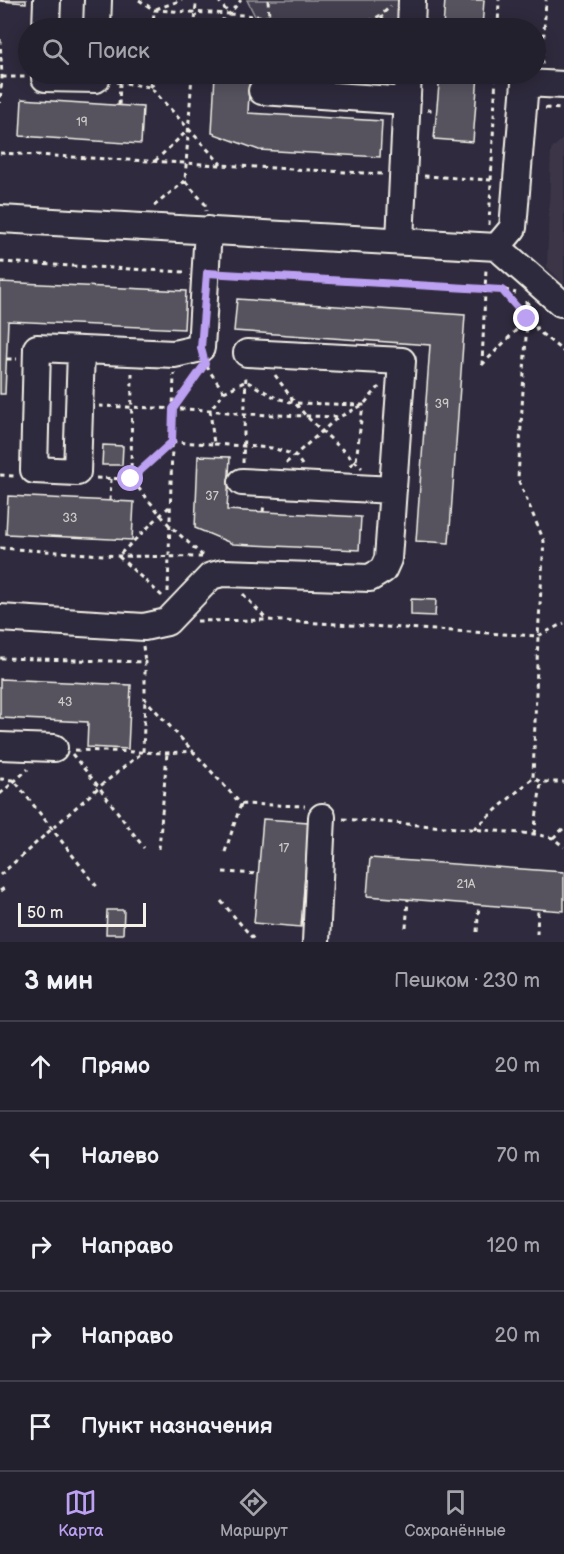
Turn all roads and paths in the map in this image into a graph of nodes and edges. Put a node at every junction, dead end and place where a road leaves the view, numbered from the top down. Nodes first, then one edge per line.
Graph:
1 (47, 0) edge
2 (98, 0) edge
3 (140, 0) edge
4 (182, 0) edge
5 (196, 0) edge
6 (218, 0) edge
7 (241, 0) edge
8 (268, 0) edge
9 (400, 0) edge
10 (412, 0) edge
11 (499, 0) edge
12 (154, 10) junction
13 (196, 12) junction
14 (229, 14) junction
15 (381, 15) junction
16 (269, 17) junction
17 (46, 18) edge
18 (98, 18) edge
19 (154, 18) edge
20 (196, 18) edge
21 (225, 18) edge
22 (230, 18) edge
23 (285, 18) edge
24 (375, 18) edge
25 (382, 18) edge
26 (411, 18) edge
27 (498, 18) edge
28 (0, 39) edge
29 (107, 84) edge
30 (135, 84) edge
31 (150, 84) edge
32 (153, 84) edge
33 (191, 84) edge
34 (408, 84) edge
35 (496, 84) edge
36 (525, 84) edge
37 (544, 84) edge
38 (564, 85) edge
39 (150, 87) junction
40 (262, 92) dead end
41 (407, 101) junction
42 (0, 103) edge
43 (119, 105) dead end
44 (540, 108) dead end
45 (564, 109) edge
46 (188, 130) junction
47 (0, 153) edge
48 (155, 161) junction
49 (187, 163) junction
50 (222, 165) junction
51 (403, 175) junction
52 (491, 180) junction
53 (185, 181) junction
54 (0, 219) edge
55 (130, 226) junction
56 (208, 230) junction
57 (400, 240) junction
58 (492, 246) junction
59 (0, 262) edge
60 (207, 273) junction
61 (486, 289) junction
62 (502, 290) junction
63 (518, 294) dead end
64 (526, 296) dead end
65 (564, 303) edge
66 (81, 351) junction
67 (564, 352) edge
68 (132, 353) junction
69 (254, 353) junction
70 (174, 354) junction
71 (246, 381) junction
72 (224, 393) junction
73 (295, 403) junction
74 (80, 405) junction
75 (363, 405) junction
76 (132, 408) junction
77 (173, 409) junction
78 (210, 411) junction
79 (245, 414) junction
80 (306, 416) junction
81 (339, 417) junction
82 (322, 431) junction
83 (172, 442) junction
84 (214, 444) junction
85 (243, 446) junction
86 (295, 455) junction
87 (356, 461) junction
88 (346, 468) dead end
89 (111, 479) dead end
90 (131, 479) junction
91 (518, 479) dead end
92 (242, 482) joint
93 (318, 486) junction
94 (393, 490) junction
95 (110, 501) dead end
96 (170, 505) junction
97 (161, 515) junction
98 (170, 525) junction
99 (0, 548) edge
100 (118, 556) junction
101 (169, 556) junction
102 (0, 618) edge
103 (166, 622) junction
104 (564, 623) edge
105 (538, 636) junction
106 (0, 658) edge
107 (145, 699) junction
108 (0, 746) edge
109 (54, 748) joint
110 (143, 752) junction
111 (193, 752) junction
112 (167, 753) junction
113 (533, 778) junction
114 (0, 779) edge
115 (14, 780) junction
116 (541, 782) junction
117 (564, 782) edge
118 (99, 787) junction
119 (0, 794) edge
120 (241, 804) junction
121 (322, 817) junction
122 (564, 828) edge
123 (53, 829) junction
124 (474, 829) junction
125 (534, 834) junction
126 (553, 838) junction
127 (564, 847) edge
128 (144, 848) dead end
129 (159, 849) dead end
130 (225, 852) dead end
131 (223, 872) dead end
132 (258, 874) dead end
133 (0, 875) edge
134 (6, 886) dead end
135 (98, 888) dead end
136 (0, 891) edge
137 (408, 899) dead end
138 (221, 902) dead end
139 (479, 904) dead end
140 (538, 909) dead end
141 (406, 928) dead end
142 (477, 932) dead end
143 (537, 934) dead end
144 (256, 942) edge
145 (316, 942) edge

1 - 17 lane
2 - 18 lane
3 - 12 path
4 - 12 path
5 - 13 path
6 - 14 path
7 - 14 path
8 - 16 path
9 - 15 path
10 - 26 lane
11 - 27 path
12 - 13 path
12 - 19 path
13 - 14 path
13 - 20 path
14 - 16 path
14 - 21 path
14 - 22 path
15 - 24 path
15 - 25 path
16 - 23 path
28 - 42 path
29 - 43 path
30 - 39 path
31 - 39 path
32 - 39 path
33 - 46 path
34 - 41 lane
35 - 52 path
36 - 58 lane
37 - 38 lane
39 - 46 path
40 - 41 lane
41 - 51 lane
44 - 45 path
46 - 48 path
46 - 49 path
46 - 50 path
47 - 48 path
48 - 49 path
49 - 50 path
49 - 53 path
50 - 51 path
51 - 52 path
51 - 57 lane
52 - 58 path
53 - 55 path
53 - 56 path
54 - 55 lane
55 - 56 lane
56 - 57 lane
56 - 60 lane
57 - 58 lane
58 - 61 path
58 - 65 lane
59 - 60 path
60 - 61 path
60 - 70 lane
61 - 62 path
61 - 62 path
62 - 63 path
64 - 67 path
66 - 68 lane
66 - 74 lane
66 - 74 lane
68 - 70 lane
68 - 76 path
69 - 71 path
69 - 73 path
69 - 94 lane
70 - 77 path
71 - 72 path
71 - 73 path
71 - 79 path
72 - 77 path
72 - 78 path
73 - 75 path
73 - 80 path
74 - 76 path
75 - 81 path
75 - 87 path
76 - 77 path
76 - 90 path
77 - 78 path
77 - 83 path
78 - 79 path
78 - 84 path
79 - 80 path
79 - 85 path
80 - 81 path
80 - 82 path
81 - 82 path
82 - 86 path
82 - 87 path
83 - 84 path
83 - 90 path
83 - 96 path
84 - 85 path
85 - 86 path
85 - 92 path
86 - 93 path
87 - 88 path
89 - 95 path
90 - 97 path
91 - 105 path
92 - 93 lane
93 - 94 lane
94 - 103 lane
96 - 97 path
96 - 98 path
97 - 98 path
97 - 100 path
98 - 101 path
98 - 101 path
99 - 100 path
100 - 101 path
100 - 101 path
102 - 103 lane
103 - 105 path
104 - 105 path
105 - 113 path
106 - 107 path
107 - 110 path
107 - 111 path
108 - 109 lane
109 - 115 path
110 - 112 path
110 - 118 path
110 - 118 path
111 - 112 path
111 - 120 path
112 - 129 path
113 - 116 path
113 - 124 path
114 - 115 path
115 - 119 path
115 - 123 path
116 - 117 path
116 - 125 path
118 - 123 path
118 - 128 path
120 - 121 path
120 - 130 path
121 - 124 path
121 - 145 lane
122 - 126 path
123 - 133 path
123 - 135 path
124 - 125 path
125 - 126 path
126 - 127 path
131 - 132 path
134 - 136 path
137 - 141 path
138 - 144 path
139 - 142 path
140 - 143 path

